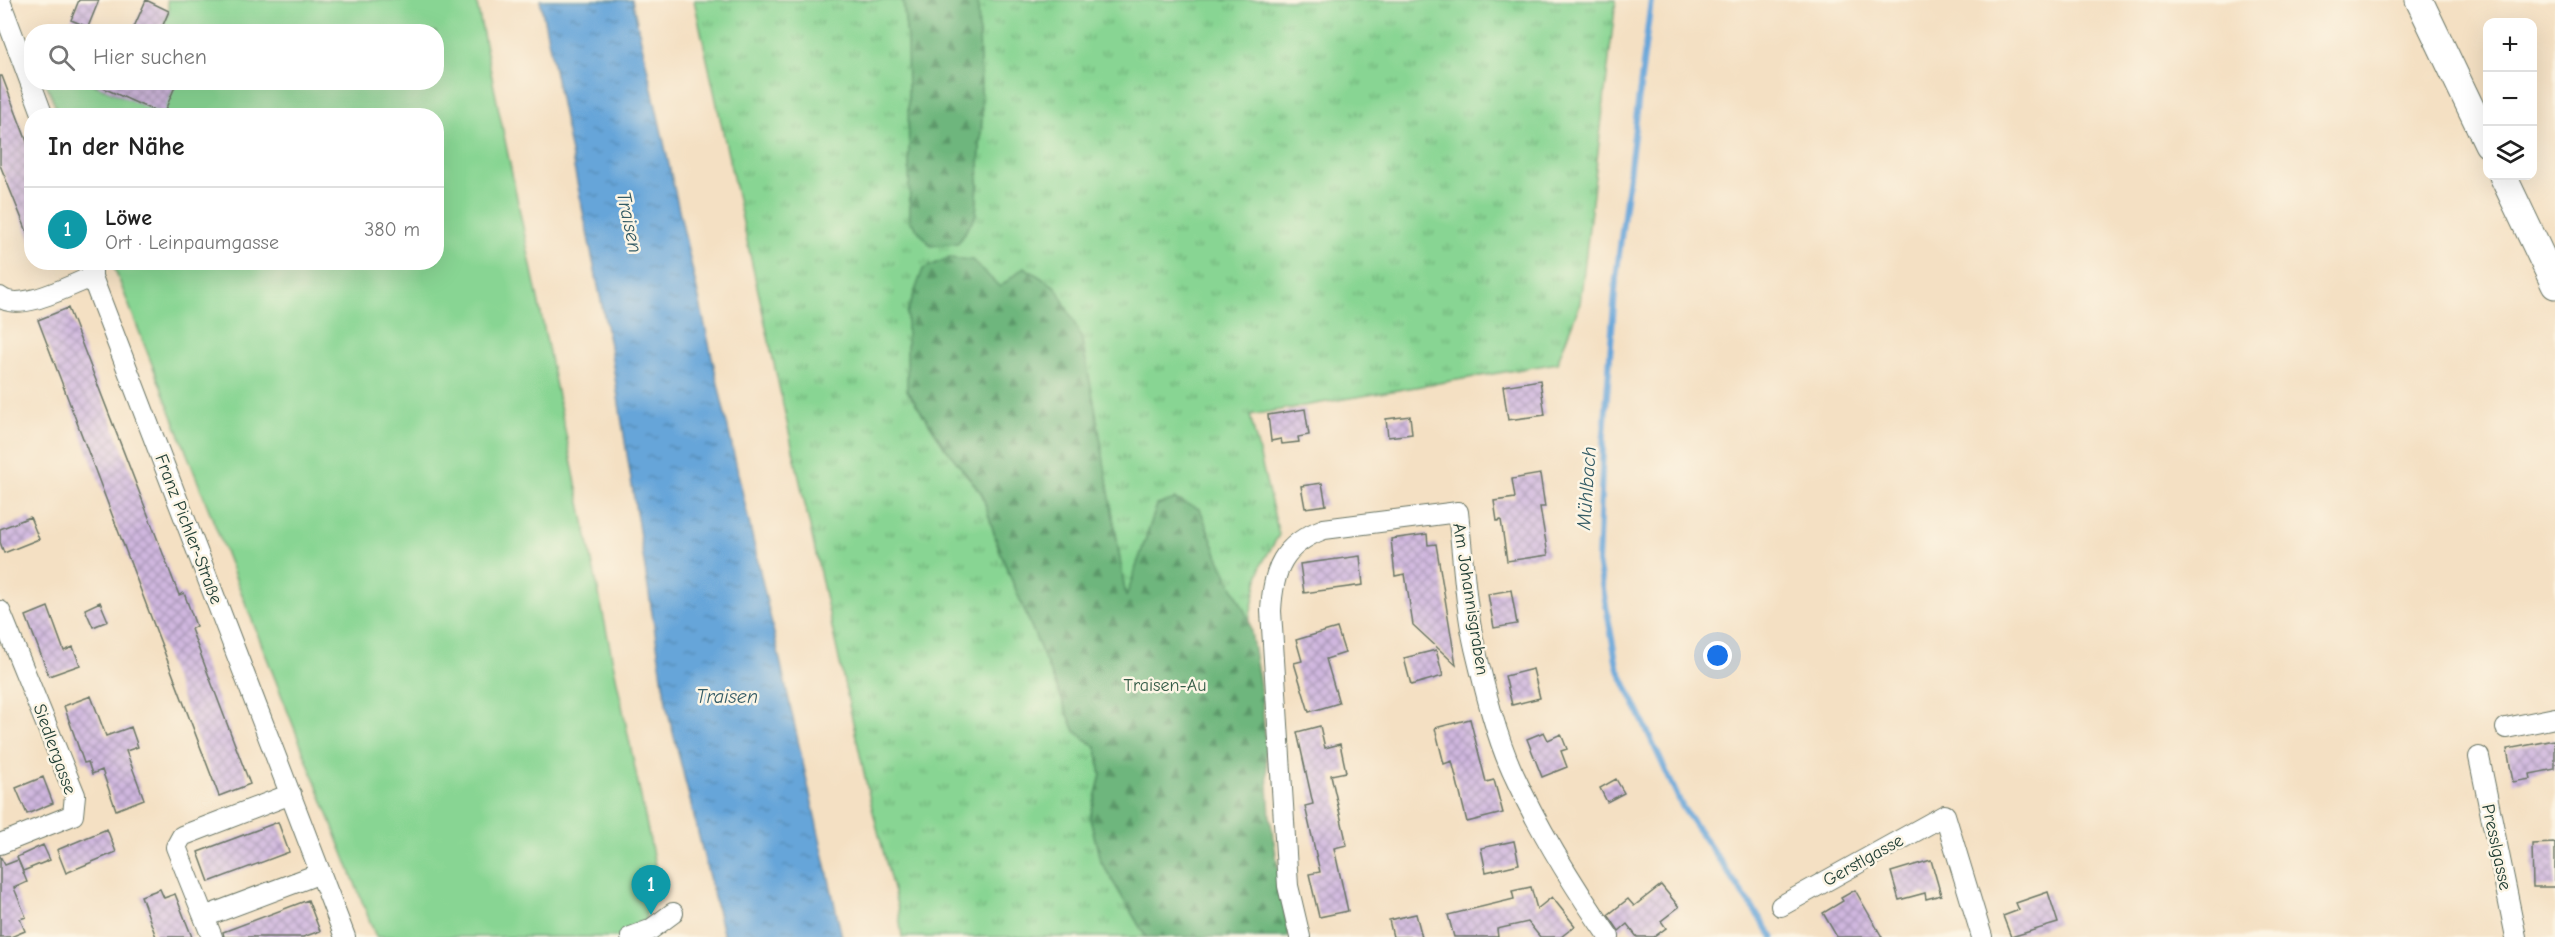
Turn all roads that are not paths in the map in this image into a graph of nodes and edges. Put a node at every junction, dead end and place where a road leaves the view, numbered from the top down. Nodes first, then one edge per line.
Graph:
1 (2419, 0) edge
2 (0, 1) edge
3 (24, 65) edge
4 (33, 90) edge
5 (40, 108) edge
6 (2483, 136) edge
7 (2505, 180) edge
8 (92, 270) edge
9 (2555, 285) edge
10 (0, 297) edge
11 (0, 611) edge
12 (2555, 718) edge
13 (2506, 728) dead end
14 (2479, 757) dead end
15 (291, 794) junction
16 (0, 844) edge
17 (321, 873) junction
18 (1781, 906) dead end
19 (674, 913) dead end
20 (204, 918) junction
21 (212, 937) edge
22 (345, 937) edge
23 (631, 937) edge
24 (1300, 937) edge
25 (1609, 937) edge
26 (1982, 937) edge
27 (2516, 937) edge

1 - 6 main road
2 - 3 street
4 - 5 street
7 - 9 main road
8 - 10 street
8 - 15 street, Franz Pichler-Straße
11 - 16 street, Siedlergasse
12 - 13 street
14 - 27 street, Presslgasse
15 - 17 street, Franz Pichler-Straße
15 - 20 street
17 - 20 street
17 - 22 street, Franz Pichler-Straße
18 - 26 street, Gerstlgasse
19 - 23 street
20 - 21 street
24 - 25 street, Am Johannisgraben

